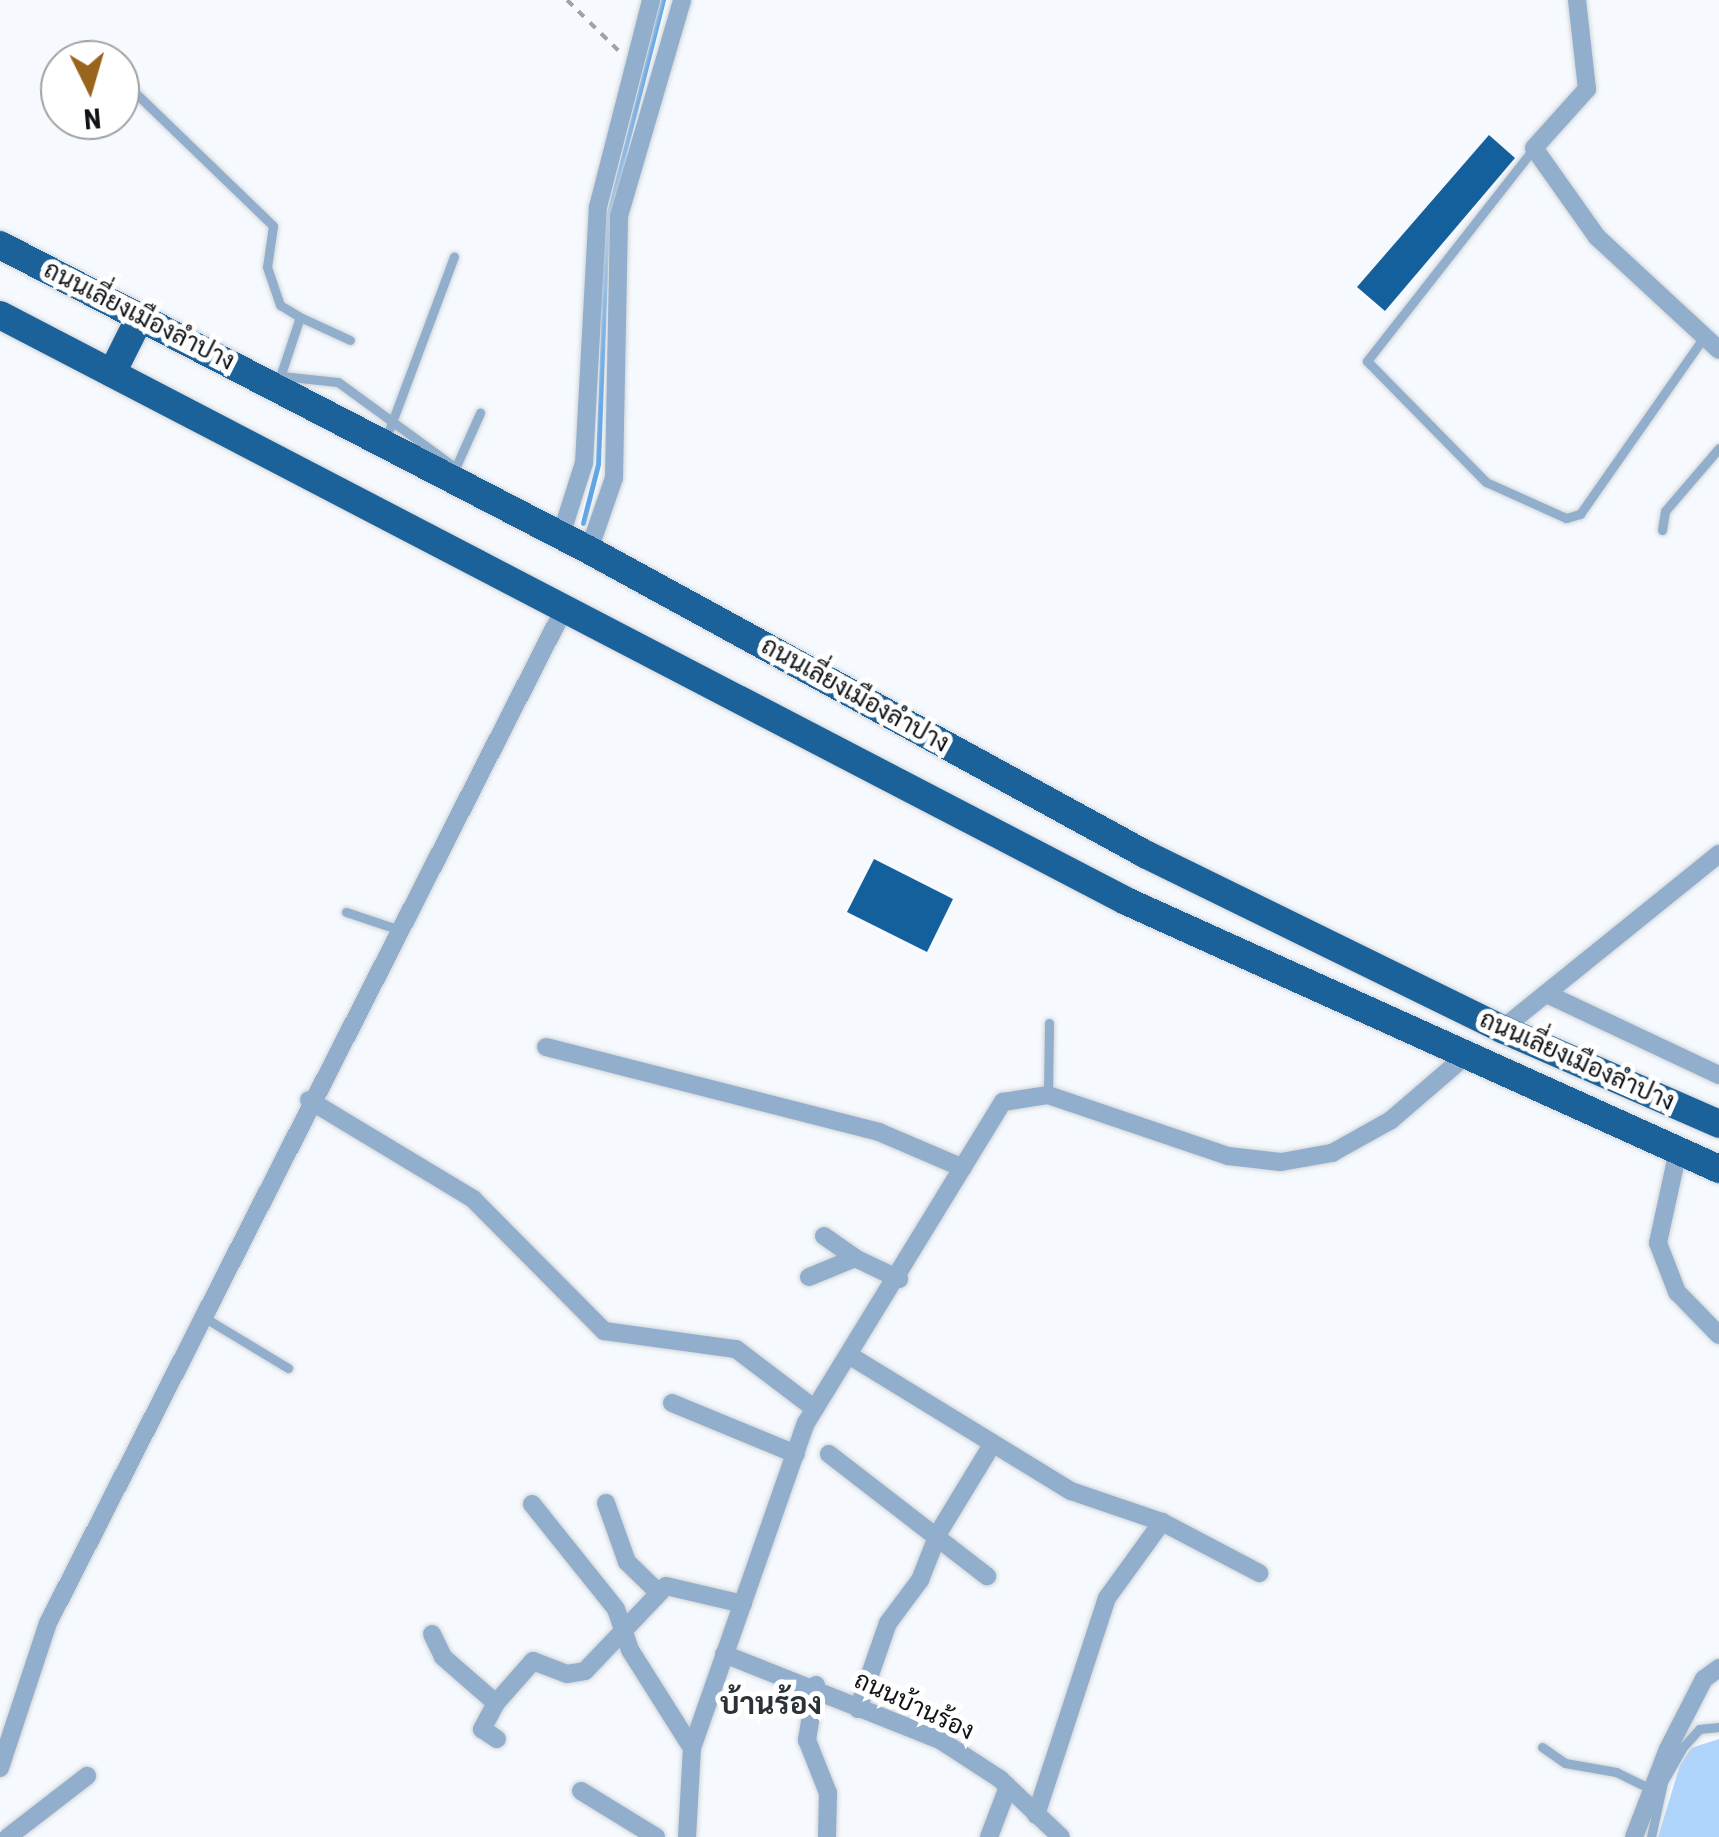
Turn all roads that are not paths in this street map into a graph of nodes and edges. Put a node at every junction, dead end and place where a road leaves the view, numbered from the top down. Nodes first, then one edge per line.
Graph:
1 (651, 0) edge
2 (682, 0) edge
3 (1577, 0) edge
4 (642, 28) junction
5 (671, 37) junction
6 (140, 98) edge
7 (1534, 148) junction
8 (598, 207) junction
9 (619, 216) junction
10 (0, 245) edge
11 (454, 256) dead end
12 (0, 315) edge
13 (140, 317) junction
14 (300, 317) junction
15 (589, 330) junction
16 (617, 331) junction
17 (350, 340) dead end
18 (1711, 345) edge
19 (112, 373) junction
20 (279, 382) junction
21 (480, 413) dead end
22 (388, 432) junction
23 (1719, 448) edge
24 (453, 473) junction
25 (1662, 530) dead end
26 (561, 535) junction
27 (590, 550) junction
28 (566, 607) junction
29 (1719, 854) edge
30 (346, 912) dead end
31 (389, 927) junction
32 (1549, 995) junction
33 (1049, 1023) dead end
34 (1502, 1029) junction
35 (546, 1047) dead end
36 (1462, 1059) junction
37 (1719, 1076) edge
38 (1048, 1095) junction
39 (309, 1100) junction
40 (1719, 1124) edge
41 (1678, 1151) junction
42 (963, 1168) junction
43 (1719, 1169) edge
44 (824, 1236) dead end
45 (855, 1258) junction
46 (808, 1278) dead end
47 (898, 1279) junction
48 (203, 1317) junction
49 (1719, 1335) edge
50 (852, 1357) junction
51 (288, 1368) dead end
52 (672, 1403) dead end
53 (816, 1408) junction
54 (992, 1445) junction
55 (796, 1454) junction
56 (829, 1454) dead end
57 (606, 1503) dead end
58 (532, 1504) dead end
59 (1162, 1522) junction
60 (936, 1539) junction
61 (1260, 1573) dead end
62 (987, 1576) dead end
63 (658, 1592) junction
64 (743, 1604) junction
65 (624, 1629) junction
66 (432, 1634) dead end
67 (724, 1654) junction
68 (1719, 1668) edge
69 (816, 1685) junction
70 (496, 1702) junction
71 (858, 1709) junction
72 (1719, 1727) edge
73 (497, 1739) dead end
74 (1542, 1747) dead end
75 (692, 1748) junction
76 (0, 1768) edge
77 (87, 1776) dead end
78 (1008, 1787) junction
79 (1651, 1789) junction
80 (580, 1791) dead end
81 (1036, 1816) junction
82 (8, 1837) edge
83 (656, 1837) edge
84 (687, 1837) edge
85 (827, 1837) edge
86 (989, 1837) edge
87 (1061, 1837) edge
88 (1634, 1837) edge
89 (1651, 1837) edge

1 - 4 street
2 - 5 street
3 - 7 street
4 - 5 street
4 - 8 street
5 - 9 street
6 - 14 lane
7 - 18 street
7 - 18 lane
8 - 9 street
8 - 15 street
9 - 16 street
10 - 13 highway, ถนนเลี่ยงเมืองลำปาง
11 - 22 lane
12 - 19 highway, ถนนเลี่ยงเมืองลำปาง
13 - 19 highway
13 - 20 highway, ถนนเลี่ยงเมืองลำปาง
14 - 17 lane
14 - 20 lane
15 - 16 street
15 - 26 street
16 - 27 street
19 - 28 highway, ถนนเลี่ยงเมืองลำปาง
20 - 22 highway, ถนนเลี่ยงเมืองลำปาง
21 - 24 lane
22 - 24 highway, ถนนเลี่ยงเมืองลำปาง
23 - 25 lane
24 - 26 highway, ถนนเลี่ยงเมืองลำปาง
26 - 27 highway, ถนนเลี่ยงเมืองลำปาง
27 - 34 highway, ถนนเลี่ยงเมืองลำปาง
28 - 31 street
28 - 36 highway, ถนนเลี่ยงเมืองลำปาง
29 - 32 street
30 - 31 lane
31 - 39 street
32 - 34 street
32 - 37 street
33 - 38 lane
34 - 40 highway, ถนนเลี่ยงเมืองลำปาง
35 - 42 street
36 - 38 street
36 - 41 highway, ถนนเลี่ยงเมืองลำปาง
38 - 42 street
39 - 48 street
39 - 53 street
41 - 43 highway, ถนนเลี่ยงเมืองลำปาง
41 - 49 street
42 - 47 street
44 - 45 street
45 - 46 street
45 - 47 street
47 - 50 street
48 - 51 lane
48 - 76 street
50 - 53 street
50 - 54 street
52 - 55 street
53 - 55 street
54 - 59 street
54 - 60 street
55 - 64 street
56 - 60 street
57 - 63 street
58 - 65 street
59 - 61 street
59 - 81 street
60 - 62 street
60 - 71 street
63 - 64 street
63 - 65 street
64 - 67 street
65 - 70 street
65 - 75 street
66 - 70 street
67 - 69 street, ถนนบ้านร้อง
67 - 75 street
68 - 79 street
69 - 71 street, ถนนบ้านร้อง
69 - 85 street
70 - 73 street
71 - 78 street, ถนนบ้านร้อง
72 - 89 lane
74 - 79 lane
75 - 84 street
77 - 82 street
78 - 81 street, ถนนบ้านร้อง
78 - 86 street
79 - 88 street
80 - 83 street
81 - 87 street, ถนนบ้านร้อง

